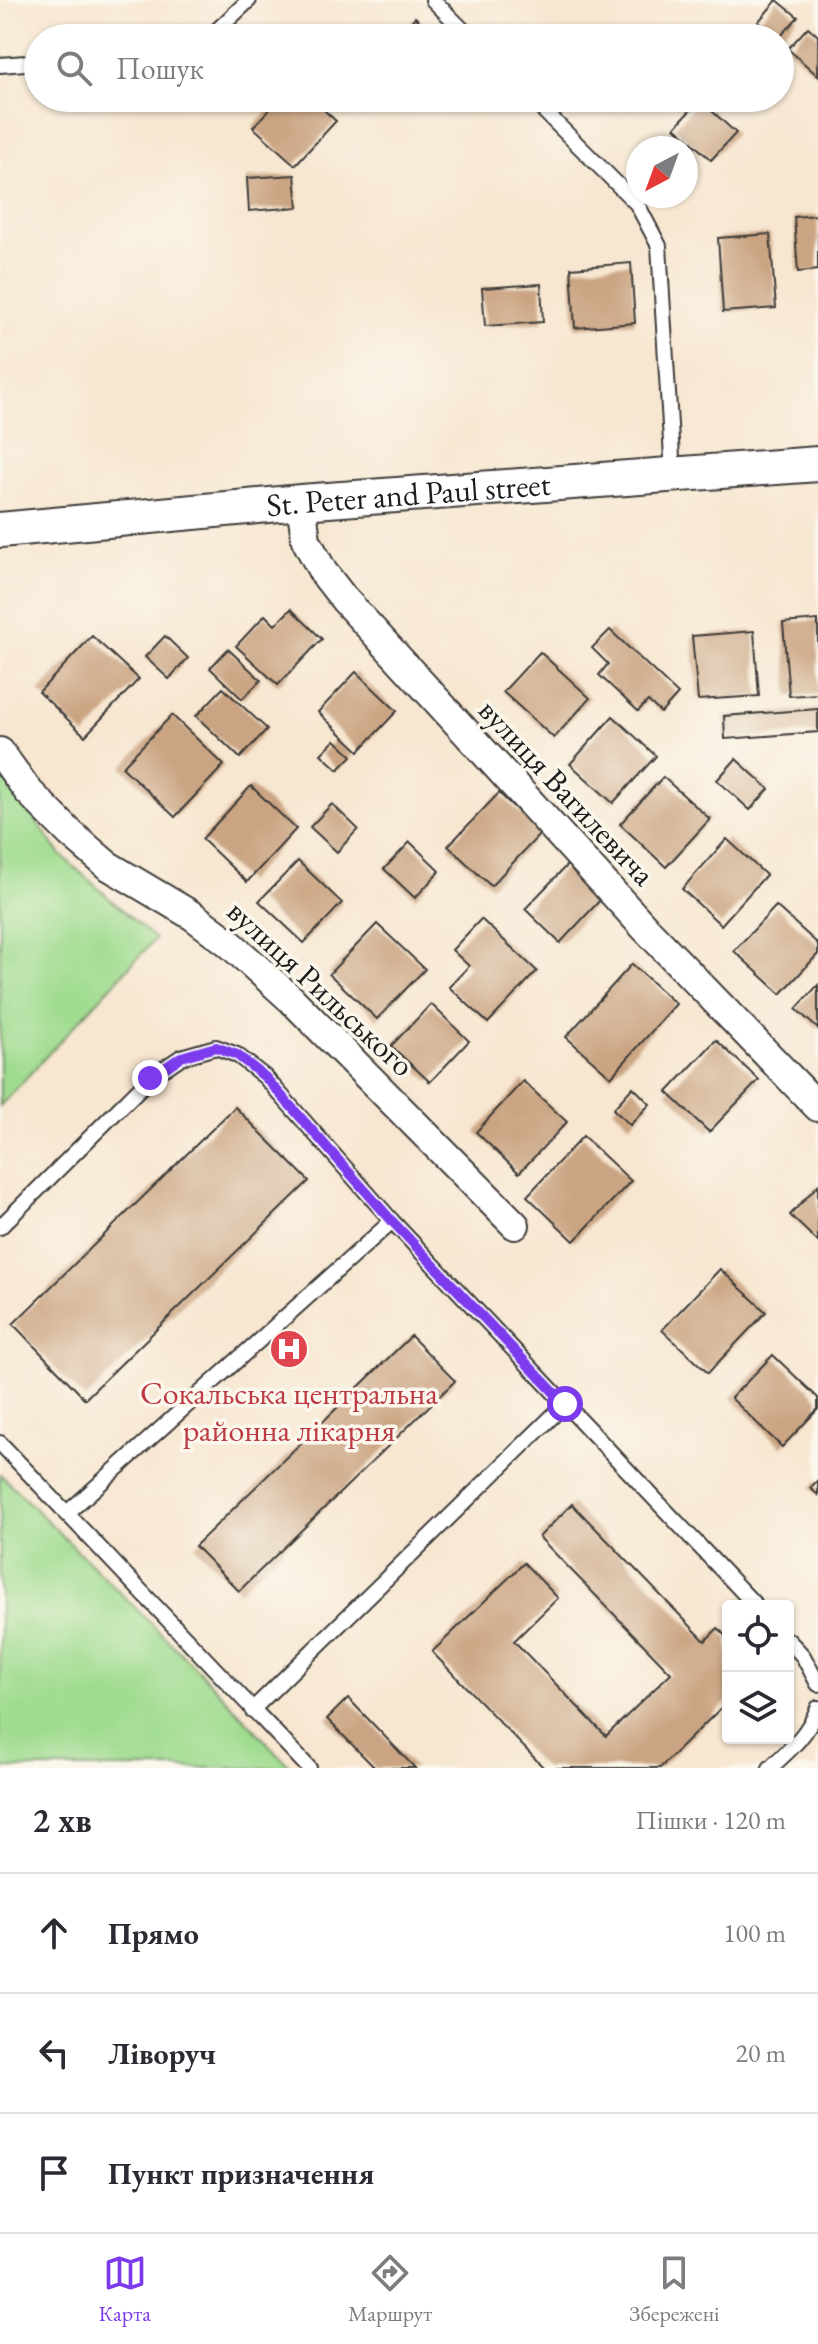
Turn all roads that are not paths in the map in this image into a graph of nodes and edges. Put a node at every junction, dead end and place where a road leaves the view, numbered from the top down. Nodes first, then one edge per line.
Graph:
1 (249, 0) edge
2 (433, 0) edge
3 (224, 24) edge
4 (457, 24) edge
5 (24, 63) edge
6 (0, 65) edge
7 (545, 112) edge
8 (818, 464) edge
9 (673, 474) junction
10 (301, 502) junction
11 (0, 530) edge
12 (0, 752) edge
13 (818, 1107) edge
14 (392, 1221) junction
15 (515, 1225) dead end
16 (0, 1227) edge
17 (565, 1404) junction
18 (0, 1443) edge
19 (66, 1514) junction
20 (750, 1600) edge
21 (794, 1646) edge
22 (818, 1684) edge
23 (818, 1708) edge
24 (252, 1710) junction
25 (309, 1768) edge
26 (770, 1768) edge

1 - 3 lane
2 - 4 lane
5 - 6 lane
7 - 9 lane
8 - 9 street, St. Peter and Paul street
9 - 10 street, St. Peter and Paul street
10 - 11 street, St. Peter and Paul street
10 - 13 street, вулиця Вагилевича
12 - 15 street, вулиця Рильського
14 - 16 lane
14 - 17 lane
14 - 19 lane
17 - 20 lane
17 - 24 lane
18 - 19 lane
19 - 24 lane
21 - 22 lane
23 - 26 lane
24 - 25 lane

